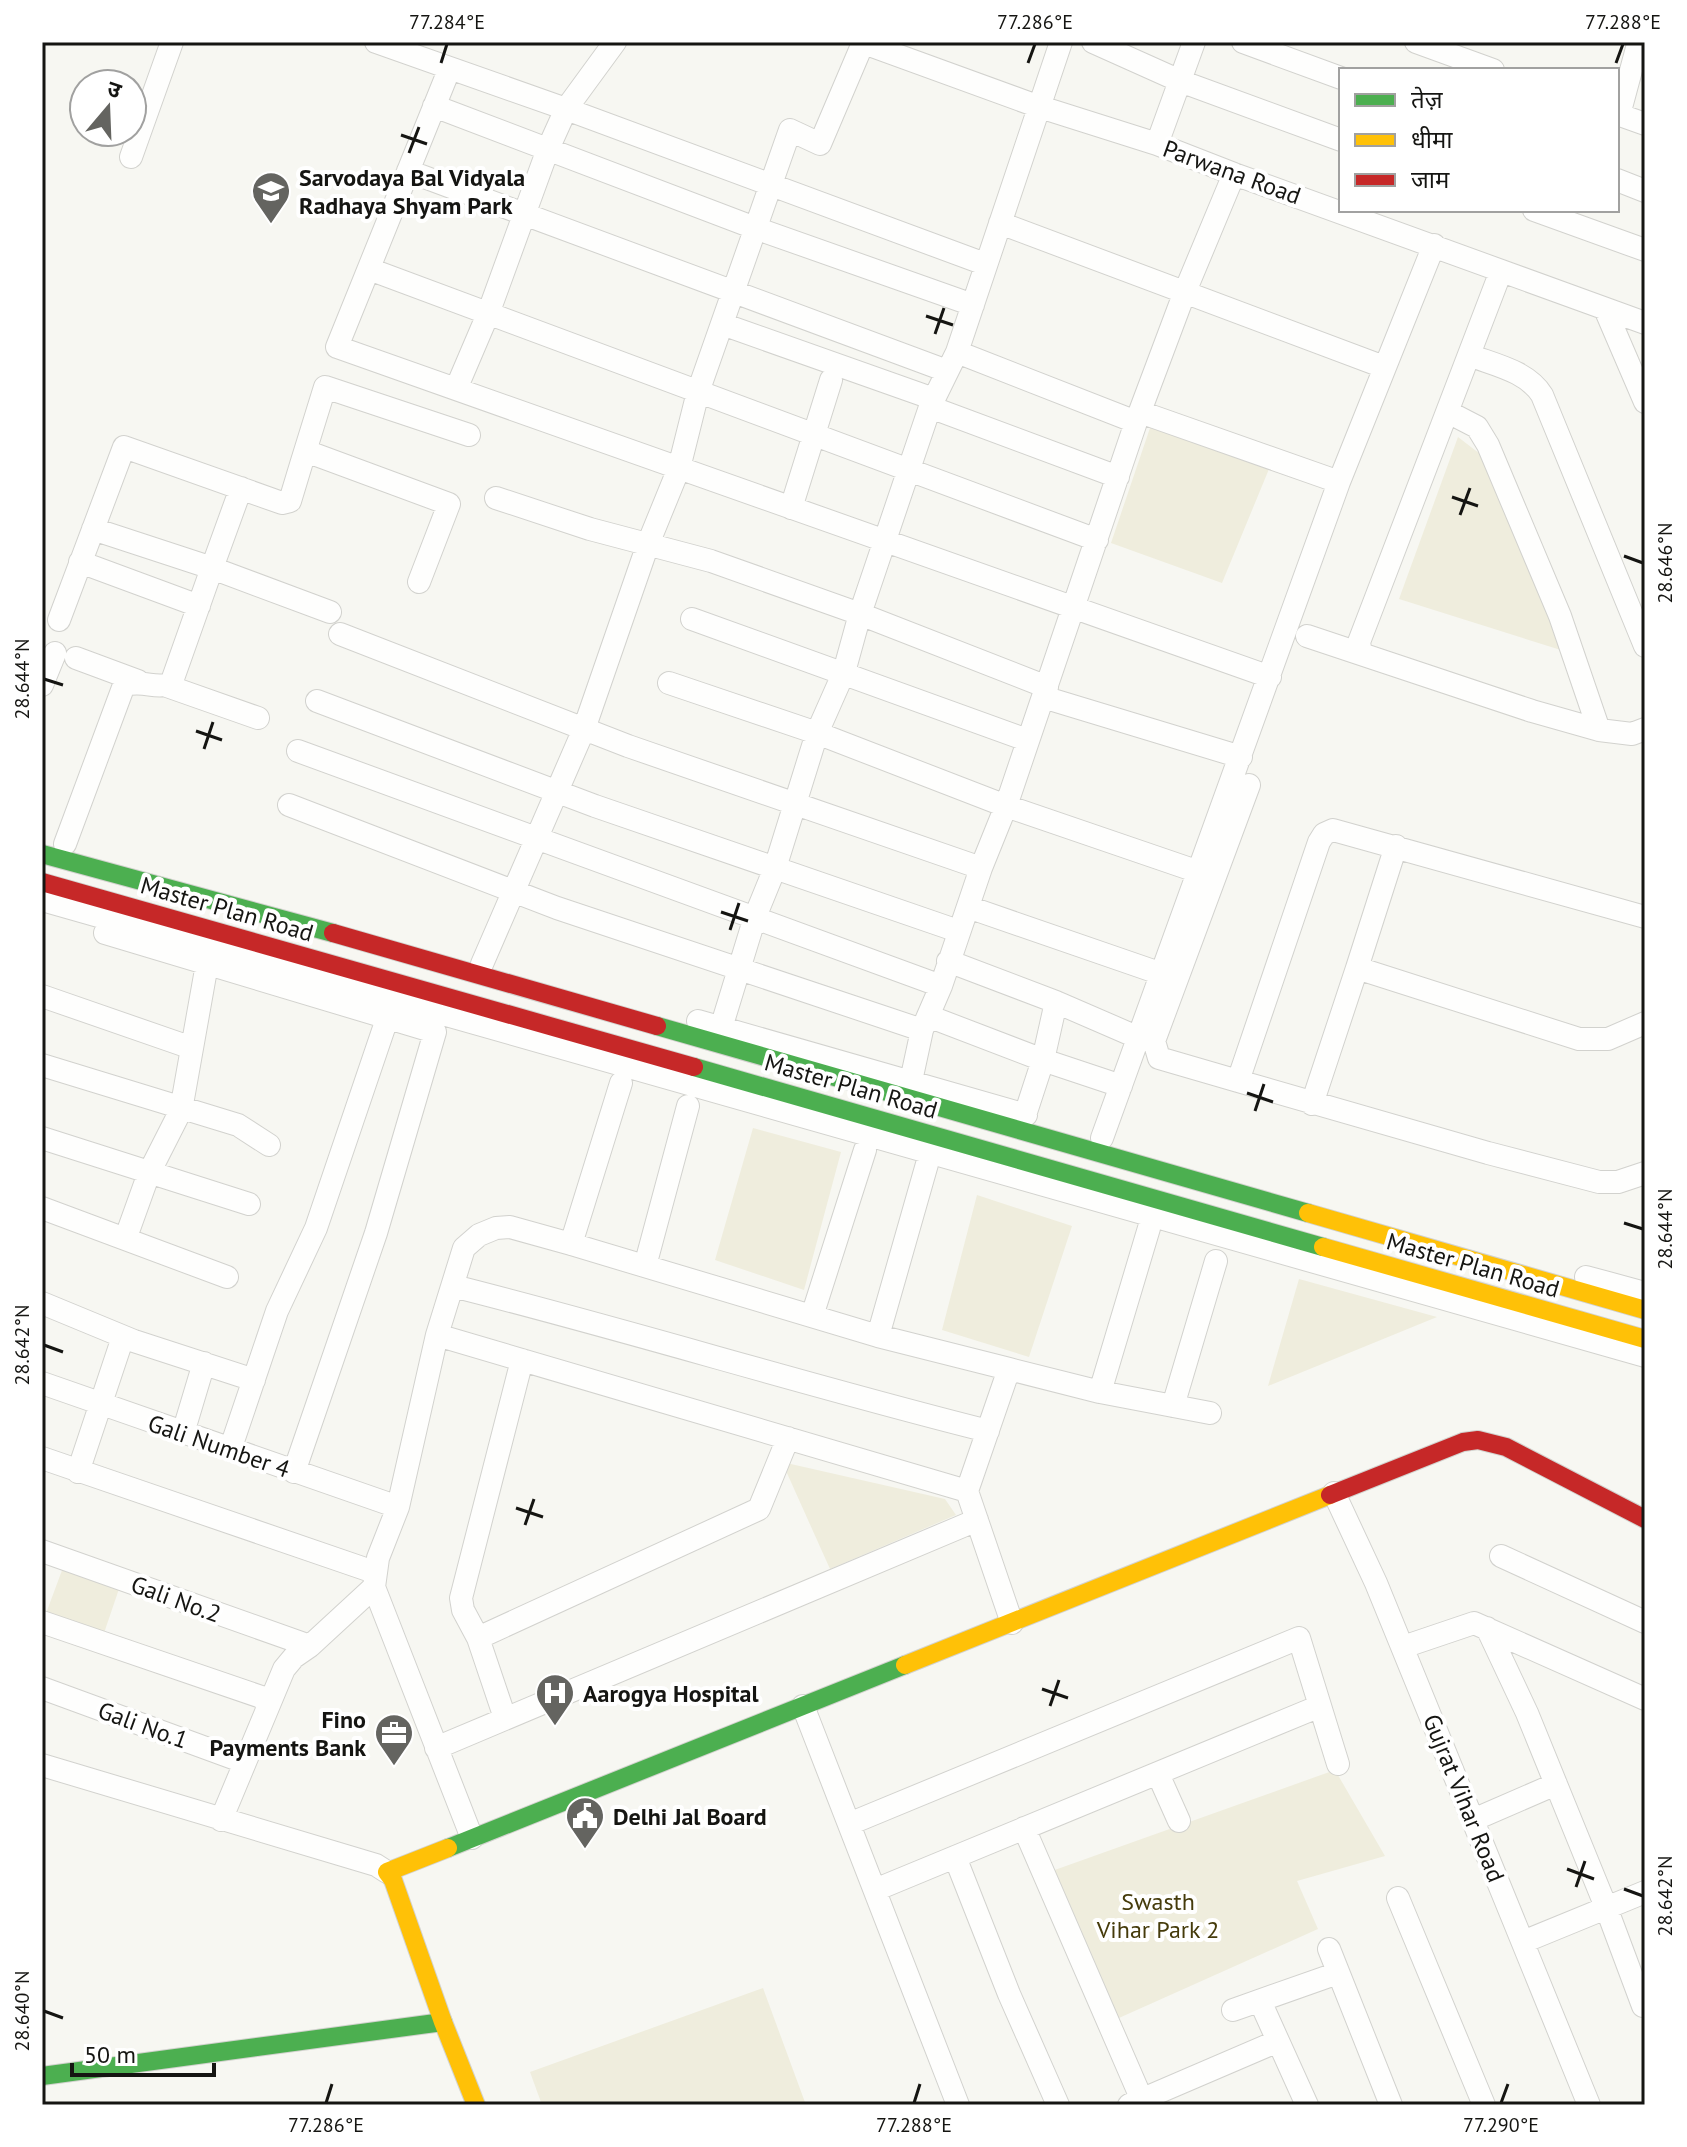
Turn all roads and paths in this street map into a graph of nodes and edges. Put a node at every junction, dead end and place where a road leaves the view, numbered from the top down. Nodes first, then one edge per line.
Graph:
1 (172, 42) edge
2 (376, 42) edge
3 (615, 42) edge
4 (862, 42) edge
5 (1061, 42) edge
6 (1093, 42) edge
7 (1194, 42) edge
8 (1243, 42) edge
9 (1416, 42) edge
10 (1634, 47) edge
11 (900, 48) edge
12 (1436, 54) edge
13 (1486, 68) edge
14 (449, 70) junction
15 (1339, 77) edge
16 (1180, 81) junction
17 (434, 106) junction
18 (1037, 106) junction
19 (566, 109) junction
20 (1619, 110) edge
21 (1619, 114) edge
22 (1645, 124) edge
23 (1339, 139) edge
24 (1157, 144) junction
25 (548, 149) junction
26 (131, 157) dead end
27 (408, 171) junction
28 (1234, 174) junction
29 (1619, 181) edge
30 (770, 185) junction
31 (1645, 191) edge
32 (1339, 205) edge
33 (1540, 212) edge
34 (523, 214) junction
35 (1378, 217) edge
36 (1000, 223) junction
37 (755, 228) junction
38 (1434, 245) junction
39 (1645, 250) edge
40 (985, 264) junction
41 (369, 269) junction
42 (1501, 271) junction
43 (733, 293) junction
44 (1184, 294) junction
45 (973, 305) junction
46 (1605, 309) junction
47 (488, 314) junction
48 (1645, 323) edge
49 (722, 324) junction
50 (1469, 355) junction
51 (952, 361) junction
52 (1384, 367) junction
53 (831, 380) dead end
54 (456, 389) junction
55 (698, 392) junction
56 (1645, 402) edge
57 (932, 403) junction
58 (1448, 412) junction
59 (1138, 417) junction
60 (469, 435) dead end
61 (815, 436) junction
62 (303, 458) junction
63 (679, 468) junction
64 (909, 469) junction
65 (1118, 477) junction
66 (1339, 482) junction
67 (241, 488) junction
68 (496, 498) dead end
69 (791, 508) junction
70 (93, 529) junction
71 (885, 540) junction
72 (1097, 540) junction
73 (648, 544) junction
74 (80, 562) junction
75 (212, 568) junction
76 (419, 582) dead end
77 (199, 606) junction
78 (1073, 609) junction
79 (330, 612) dead end
80 (860, 614) junction
81 (692, 619) dead end
82 (59, 620) dead end
83 (340, 634) dead end
84 (1307, 636) dead end
85 (1645, 646) edge
86 (1361, 654) junction
87 (844, 672) junction
88 (1270, 677) junction
89 (138, 681) junction
90 (669, 683) dead end
91 (42, 685) edge
92 (167, 686) junction
93 (1045, 692) junction
94 (317, 701) dead end
95 (258, 718) dead end
96 (584, 729) junction
97 (1645, 729) edge
98 (1599, 730) junction
99 (817, 733) junction
100 (1027, 740) junction
101 (298, 751) dead end
102 (1241, 757) junction
103 (1249, 785) dead end
104 (559, 792) junction
105 (796, 802) junction
106 (289, 805) dead end
107 (1006, 806) junction
108 (42, 837) edge
109 (538, 839) junction
110 (65, 844) junction
111 (1396, 846) junction
112 (42, 854) edge
113 (775, 868) junction
114 (981, 868) junction
115 (1199, 872) junction
116 (42, 882) edge
117 (515, 892) junction
118 (42, 900) edge
119 (968, 907) junction
120 (42, 914) edge
121 (755, 917) junction
122 (1645, 917) edge
123 (958, 931) junction
124 (948, 961) junction
125 (207, 964) junction
126 (482, 964) junction
127 (1357, 968) junction
128 (739, 969) junction
129 (1162, 974) junction
130 (941, 986) junction
131 (42, 996) edge
132 (1056, 1002) junction
133 (387, 1019) junction
134 (925, 1023) junction
135 (1645, 1023) edge
136 (721, 1028) junction
137 (1139, 1038) junction
138 (192, 1048) junction
139 (1043, 1060) junction
140 (42, 1065) edge
141 (1238, 1081) junction
142 (621, 1083) dead end
143 (1121, 1086) junction
144 (922, 1090) junction
145 (1312, 1104) junction
146 (688, 1106) dead end
147 (181, 1110) junction
148 (1025, 1115) junction
149 (42, 1138) edge
150 (1102, 1138) junction
151 (269, 1145) dead end
152 (865, 1150) dead end
153 (927, 1164) dead end
154 (149, 1173) junction
155 (1645, 1173) edge
156 (249, 1204) dead end
157 (42, 1208) edge
158 (1149, 1228) dead end
159 (126, 1237) junction
160 (571, 1244) junction
161 (1216, 1261) dead end
162 (645, 1266) junction
163 (227, 1277) dead end
164 (453, 1286) junction
165 (1645, 1293) edge
166 (42, 1303) edge
167 (1645, 1310) edge
168 (812, 1316) junction
169 (437, 1335) junction
170 (878, 1336) junction
171 (123, 1337) junction
172 (1645, 1339) edge
173 (1645, 1356) edge
174 (522, 1360) junction
175 (204, 1363) junction
176 (1009, 1369) junction
177 (254, 1380) junction
178 (42, 1383) edge
179 (1100, 1392) junction
180 (101, 1405) junction
181 (1173, 1406) junction
182 (1210, 1413) dead end
183 (988, 1431) junction
184 (183, 1433) junction
185 (788, 1438) junction
186 (230, 1450) junction
187 (42, 1458) edge
188 (78, 1472) junction
189 (294, 1472) junction
190 (967, 1491) junction
191 (1334, 1493) junction
192 (398, 1507) junction
193 (1645, 1519) edge
194 (977, 1520) junction
195 (42, 1551) edge
196 (1501, 1556) dead end
197 (374, 1579) junction
198 (42, 1622) edge
199 (1645, 1622) edge
200 (1012, 1623) junction
201 (1487, 1628) junction
202 (478, 1638) junction
203 (310, 1646) junction
204 (1403, 1647) junction
205 (42, 1688) edge
206 (1645, 1699) edge
207 (270, 1700) junction
208 (803, 1706) junction
209 (1320, 1706) junction
210 (505, 1718) junction
211 (436, 1748) junction
212 (244, 1762) junction
213 (1338, 1764) dead end
214 (42, 1765) edge
215 (1158, 1774) junction
216 (1556, 1784) junction
217 (221, 1820) junction
218 (1473, 1820) junction
219 (1179, 1821) dead end
220 (849, 1824) junction
221 (1024, 1828) junction
222 (472, 1838) junction
223 (955, 1857) junction
224 (387, 1872) junction
225 (875, 1890) junction
226 (1645, 1892) edge
227 (1398, 1898) dead end
228 (1606, 1907) junction
229 (1523, 1942) junction
230 (1329, 1949) dead end
231 (1338, 1973) junction
232 (1260, 2001) junction
233 (1643, 2006) dead end
234 (1233, 2010) dead end
235 (443, 2022) junction
236 (1278, 2041) junction
237 (42, 2076) edge
238 (1135, 2102) edge
239 (1298, 2102) edge
240 (476, 2105) edge
241 (958, 2105) edge
242 (1058, 2105) edge
243 (1391, 2105) edge
244 (1484, 2105) edge
245 (1589, 2105) edge

1 - 26 street
2 - 14 street
3 - 19 street
4 - 11 street, Parwana Road
4 - 30 street
5 - 18 street
6 - 16 street
7 - 16 street
8 - 15 street
9 - 12 street
10 - 20 street
11 - 18 street, Parwana Road
12 - 13 street
14 - 17 street
14 - 19 street
16 - 23 street
16 - 24 street
17 - 25 street
17 - 27 street
18 - 24 street, Parwana Road
18 - 36 street
19 - 25 street
19 - 30 street
21 - 22 street
24 - 28 street, Parwana Road
25 - 34 street
25 - 37 street
27 - 34 street
27 - 41 street
28 - 32 street, Parwana Road
28 - 44 street
29 - 31 street
30 - 37 street
30 - 40 street
33 - 39 street
34 - 43 street
34 - 47 street
35 - 38 street, Parwana Road
36 - 40 street
36 - 44 street
37 - 43 street
37 - 45 street
38 - 42 street, Parwana Road
38 - 52 street
40 - 45 street
41 - 47 street
41 - 54 street
42 - 46 street, Parwana Road
42 - 50 street
43 - 49 street
43 - 51 street
44 - 52 street
44 - 59 street
45 - 51 street
46 - 48 street, Parwana Road
46 - 56 street
47 - 54 street
47 - 55 street
49 - 55 street
49 - 57 street
50 - 58 street
50 - 85 street
51 - 57 street
51 - 59 street
52 - 66 street
53 - 61 street
54 - 63 street
55 - 61 street
55 - 63 street
57 - 64 street
57 - 65 street
58 - 86 street
58 - 98 street
59 - 65 street
59 - 66 street
60 - 62 street
61 - 64 street
61 - 69 street
62 - 67 street
62 - 76 street
63 - 69 street
63 - 73 street
64 - 71 street
64 - 72 street
65 - 72 street
66 - 88 street
67 - 70 street
67 - 75 street
68 - 73 street
69 - 71 street
70 - 74 street
70 - 75 street
71 - 78 street
71 - 80 street
72 - 78 street
73 - 80 street
73 - 96 street
74 - 77 street
74 - 82 street
75 - 77 street
75 - 79 street
77 - 92 street
78 - 88 street
78 - 93 street
80 - 87 street
80 - 93 street
81 - 87 street
83 - 96 street
84 - 86 street
86 - 98 street
87 - 99 street
87 - 100 street
88 - 102 street
89 - 91 street
89 - 92 street
89 - 110 street
90 - 99 street
92 - 95 street
93 - 100 street
93 - 102 street
94 - 104 street
96 - 104 street
96 - 105 street
97 - 98 street
99 - 105 street
99 - 107 street
100 - 107 street
101 - 109 street
102 - 115 street
103 - 141 street
104 - 109 street
104 - 113 street
105 - 113 street
105 - 114 street
106 - 117 street
107 - 114 street
107 - 115 street
108 - 110 street
109 - 117 street
109 - 121 street
110 - 126 street
111 - 122 street
111 - 127 street
111 - 141 street
112 - 144 main road, Master Plan Road
113 - 121 street
113 - 123 street
114 - 119 street
115 - 129 street
116 - 172 main road, Master Plan Road
117 - 126 street
117 - 128 street
118 - 173 street
119 - 123 street
119 - 129 street
120 - 125 street
121 - 128 street
121 - 130 street
123 - 124 street
124 - 130 street
124 - 132 street
125 - 133 street
125 - 138 street
126 - 136 street
127 - 135 street
127 - 145 street
128 - 134 street
128 - 136 street
129 - 137 street
130 - 134 street
131 - 138 street
132 - 137 street
132 - 139 street
133 - 177 street
133 - 189 street
134 - 139 street
134 - 144 street
136 - 144 street
137 - 143 street
138 - 147 street
139 - 143 street
139 - 148 street
140 - 147 street
141 - 145 street
142 - 160 street
143 - 150 street
144 - 148 street
144 - 167 main road, Master Plan Road
145 - 155 street
146 - 162 street
147 - 151 street
147 - 154 street
148 - 150 street
149 - 154 street
150 - 165 street
152 - 168 street
153 - 170 street
154 - 156 street
154 - 159 street
157 - 159 street
158 - 179 street
159 - 163 street
160 - 162 street
160 - 164 street
161 - 181 street
162 - 168 street
164 - 169 street
164 - 183 street
166 - 171 street
168 - 170 street
169 - 174 street
169 - 192 street
170 - 176 street
171 - 175 street
171 - 180 street
174 - 185 street
174 - 202 street
175 - 177 street
175 - 184 street
176 - 179 street
176 - 183 street
177 - 186 street
178 - 180 street, Gali Number 4
179 - 181 street
180 - 184 street, Gali Number 4
180 - 188 street
181 - 182 street
183 - 190 street
184 - 186 street, Gali Number 4
185 - 190 street
185 - 202 street
186 - 189 street, Gali Number 4
187 - 188 street
188 - 197 street
189 - 192 street, Gali Number 4
190 - 194 street
191 - 193 main road
191 - 200 main road
191 - 204 street, Gujrat Vihar Road
192 - 197 street
194 - 200 street
194 - 210 street
195 - 203 street, Gali No.2
196 - 199 street
197 - 203 street
197 - 211 street
198 - 207 street
200 - 208 main road
201 - 204 street
201 - 206 street
201 - 216 street
202 - 210 street
203 - 207 street
204 - 218 street, Gujrat Vihar Road
205 - 212 street, Gali No.1
207 - 212 street
208 - 220 street
208 - 222 main road
209 - 213 street
209 - 215 street
209 - 220 street
210 - 211 street
211 - 222 street
212 - 217 street
214 - 217 street
215 - 219 street
215 - 221 street
216 - 218 street
216 - 228 street
217 - 224 street
218 - 229 street, Gujrat Vihar Road
220 - 225 street
221 - 223 street
221 - 238 street
222 - 224 main road
223 - 225 street
223 - 242 street
224 - 235 main road
225 - 241 street
226 - 228 street
227 - 244 street
228 - 229 street
228 - 233 street
229 - 245 street, Gujrat Vihar Road
230 - 231 street
231 - 232 street
231 - 243 street
232 - 234 street
232 - 236 street
235 - 237 main road
235 - 240 main road
236 - 238 street
236 - 239 street

